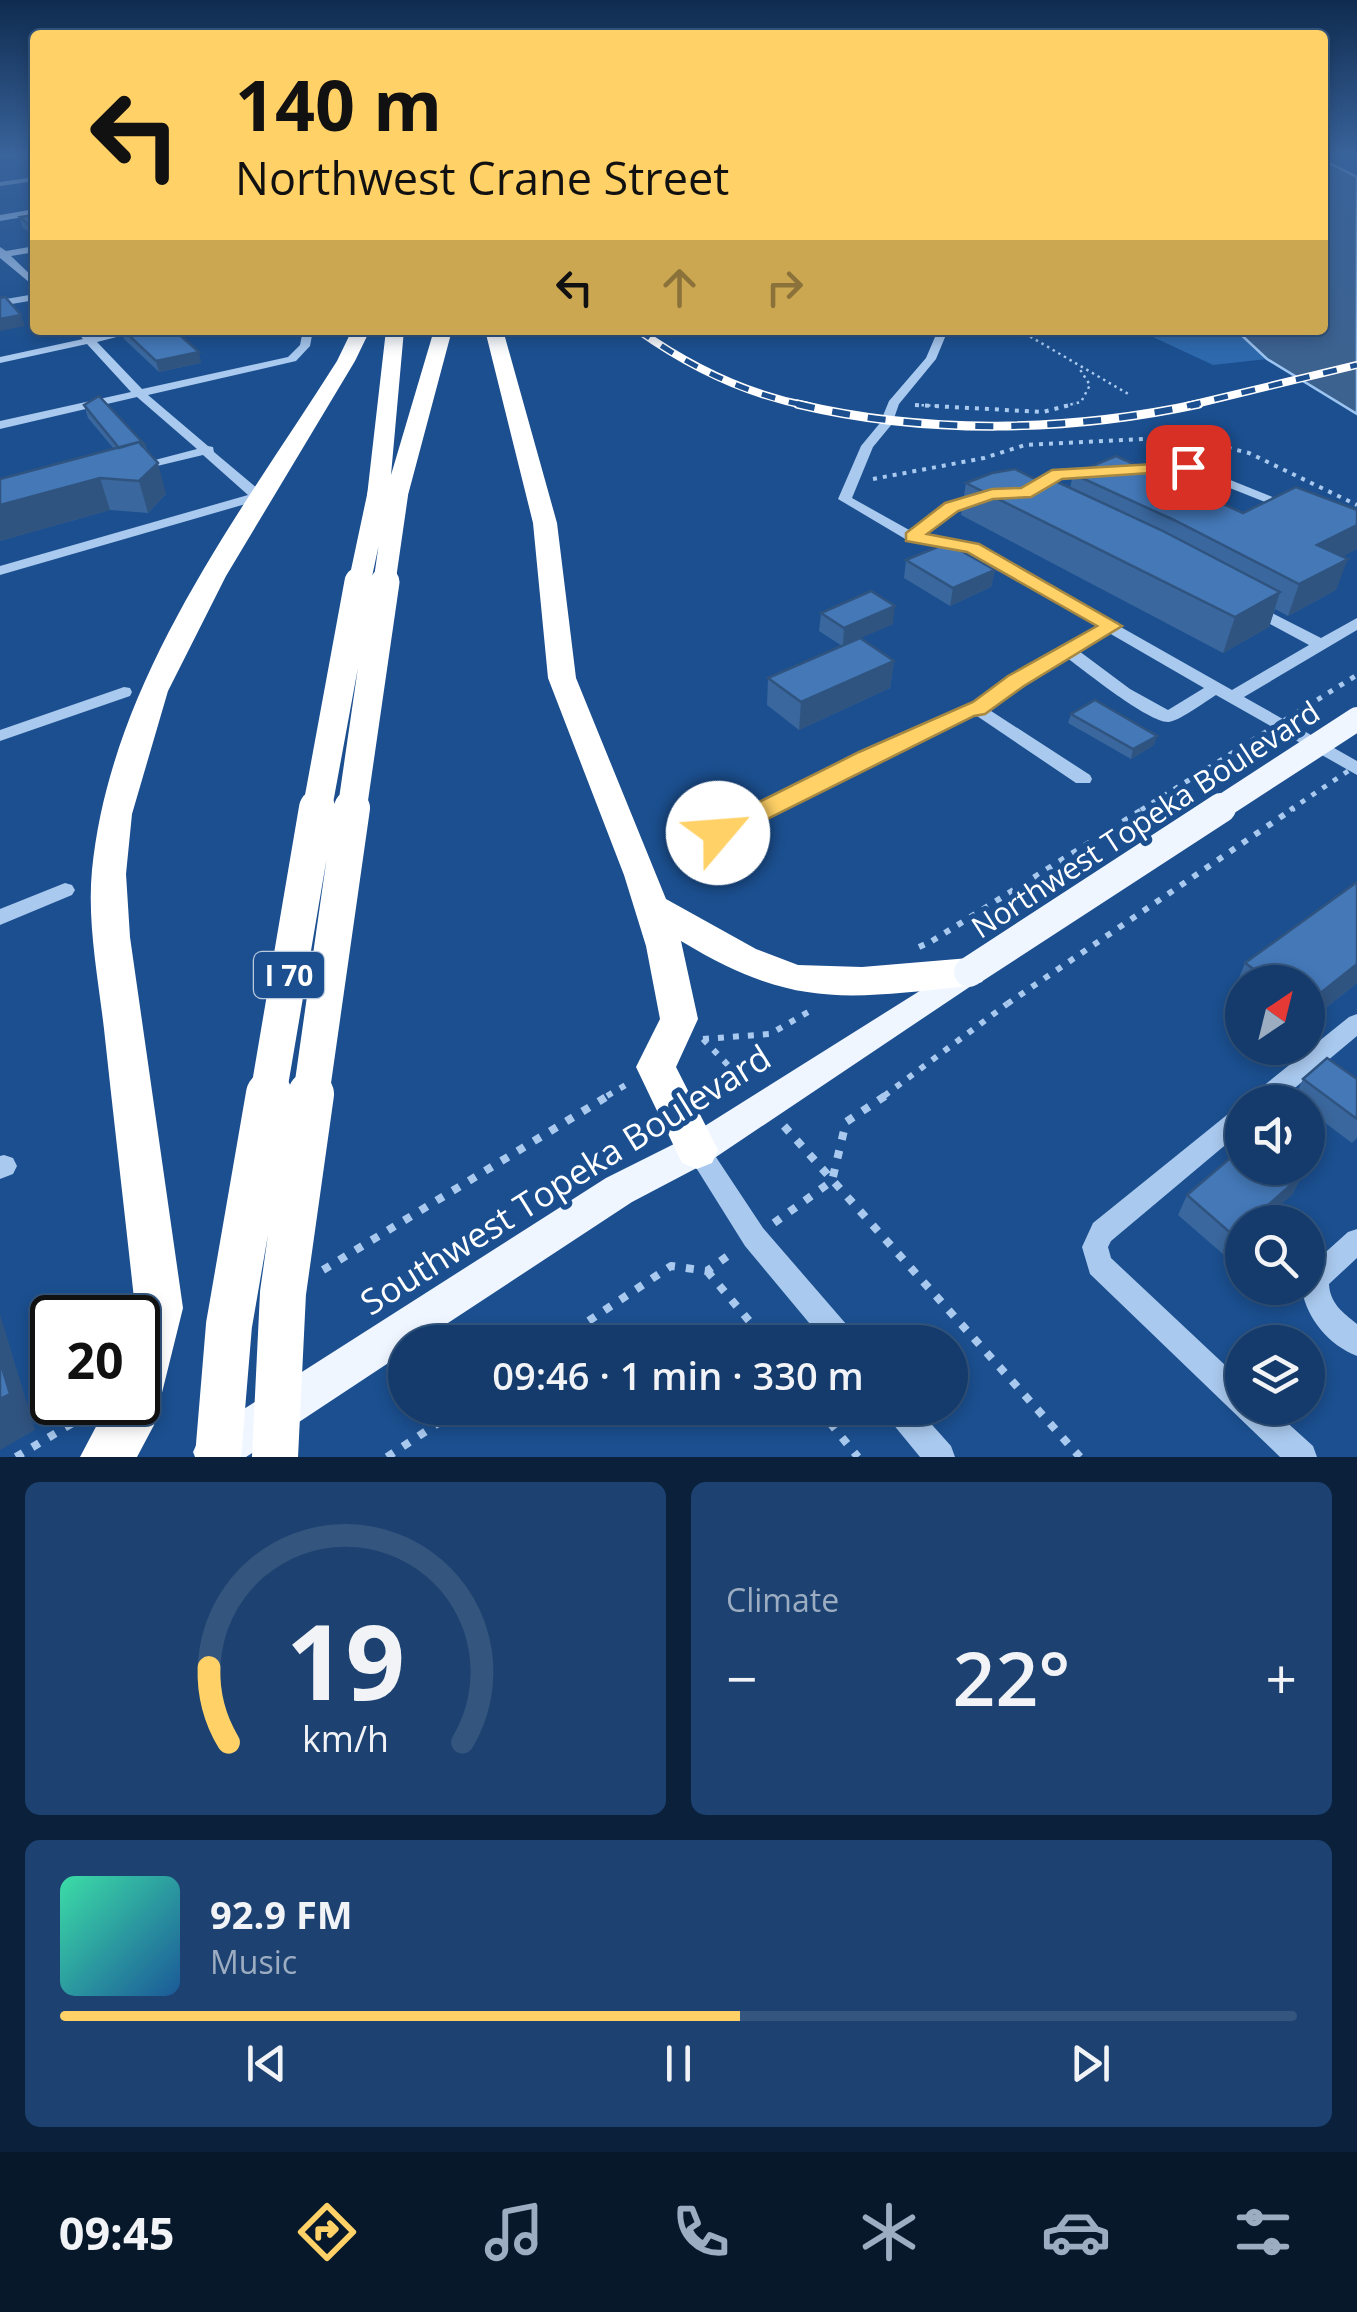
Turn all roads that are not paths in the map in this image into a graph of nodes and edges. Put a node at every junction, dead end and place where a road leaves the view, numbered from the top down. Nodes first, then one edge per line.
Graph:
1 (30, 250) edge
2 (1, 254) edge
3 (30, 280) edge
4 (30, 297) edge
5 (0, 303) edge
6 (85, 335) edge
7 (117, 335) edge
8 (307, 335) edge
9 (359, 335) edge
10 (394, 335) edge
11 (441, 335) edge
12 (495, 335) edge
13 (940, 335) edge
14 (90, 341) junction
15 (0, 360) edge
16 (138, 392) junction
17 (0, 425) edge
18 (209, 450) junction
19 (114, 475) edge
20 (1025, 493) junction
21 (1256, 493) junction
22 (387, 495) junction
23 (1042, 501) edge
24 (1242, 510) edge
25 (1305, 514) edge
26 (912, 537) junction
27 (0, 571) edge
28 (1239, 601) edge
29 (1357, 623) edge
30 (1112, 626) junction
31 (1321, 645) junction
32 (1068, 651) junction
33 (1225, 691) junction
34 (124, 692) dead end
35 (977, 710) junction
36 (1357, 719) edge
37 (0, 736) edge
38 (1357, 767) edge
39 (1084, 779) dead end
40 (718, 833) dead end
41 (66, 890) dead end
42 (652, 908) junction
43 (0, 917) edge
44 (970, 972) junction
45 (1357, 1023) edge
46 (1281, 1085) edge
47 (1225, 1132) edge
48 (696, 1150) junction
49 (1357, 1242) edge
50 (157, 1295) edge
51 (829, 1325) edge
52 (1357, 1342) edge
53 (1225, 1384) edge
54 (913, 1425) edge
55 (1268, 1425) edge
56 (206, 1457) edge
57 (218, 1457) edge
58 (274, 1457) edge
59 (940, 1457) edge
60 (1302, 1457) edge

1 - 2 street
2 - 3 street
4 - 5 street
6 - 14 street
7 - 14 street
8 - 16 street
9 - 50 highway
10 - 22 highway, I 70
11 - 22 highway, I 70
12 - 42 highway
13 - 26 street
14 - 15 street
14 - 16 street
16 - 17 street
16 - 18 street
18 - 19 street
18 - 27 street
20 - 21 street
20 - 23 street
20 - 26 street
21 - 24 street
21 - 25 street
22 - 57 highway, I 70, bridge
22 - 58 highway, I 70, bridge
26 - 30 street
28 - 31 street
29 - 31 street
30 - 32 street
30 - 33 street
31 - 33 street
32 - 33 street
32 - 35 street
33 - 38 street
34 - 37 street
35 - 39 street
35 - 40 street
36 - 44 main road, Northwest Topeka Boulevard, bridge
41 - 43 street
42 - 44 highway
42 - 48 highway
44 - 48 main road, Southwest Topeka Boulevard
45 - 46 street
47 - 53 street
48 - 51 street
48 - 56 main road, Southwest Topeka Boulevard
49 - 52 street
54 - 59 street
55 - 60 street

